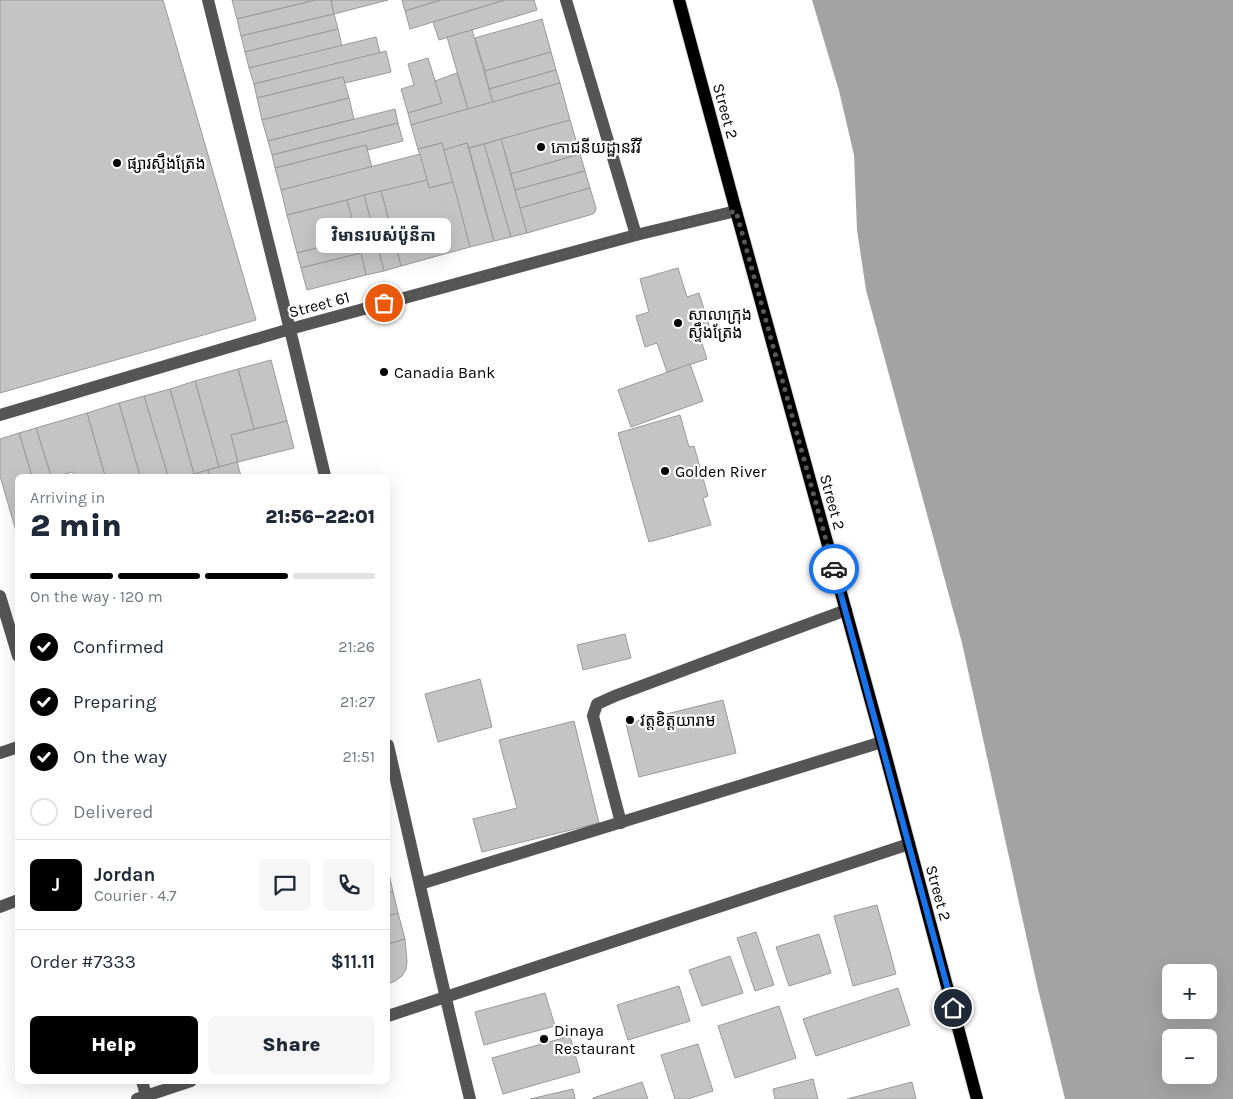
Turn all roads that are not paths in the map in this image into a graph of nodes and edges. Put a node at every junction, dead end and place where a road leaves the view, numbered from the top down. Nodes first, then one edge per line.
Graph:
1 (208, 0) edge
2 (566, 0) edge
3 (679, 0) edge
4 (736, 211) junction
5 (636, 235) junction
6 (290, 329) junction
7 (0, 415) edge
8 (324, 474) edge
9 (0, 596) edge
10 (846, 610) junction
11 (15, 646) edge
12 (882, 742) junction
13 (15, 748) edge
14 (0, 753) edge
15 (390, 754) edge
16 (621, 823) junction
17 (909, 844) junction
18 (420, 884) junction
19 (15, 901) edge
20 (0, 907) edge
21 (445, 998) junction
22 (390, 1015) edge
23 (142, 1084) edge
24 (182, 1084) edge
25 (143, 1098) edge
26 (470, 1099) edge
27 (977, 1099) edge

1 - 6 street
2 - 5 street
3 - 4 main road, Street 2
4 - 5 street, Street 61
4 - 10 main road, Street 2
5 - 6 street, Street 61
6 - 7 street, Street 61
6 - 8 street
9 - 11 street
10 - 12 main road, Street 2
10 - 16 street
12 - 16 street
12 - 17 main road, Street 2
13 - 14 street
15 - 18 street
16 - 18 street
17 - 21 street
17 - 27 main road, Street 2
18 - 21 street
19 - 20 street
21 - 22 street
21 - 26 street
23 - 25 street
24 - 25 street

